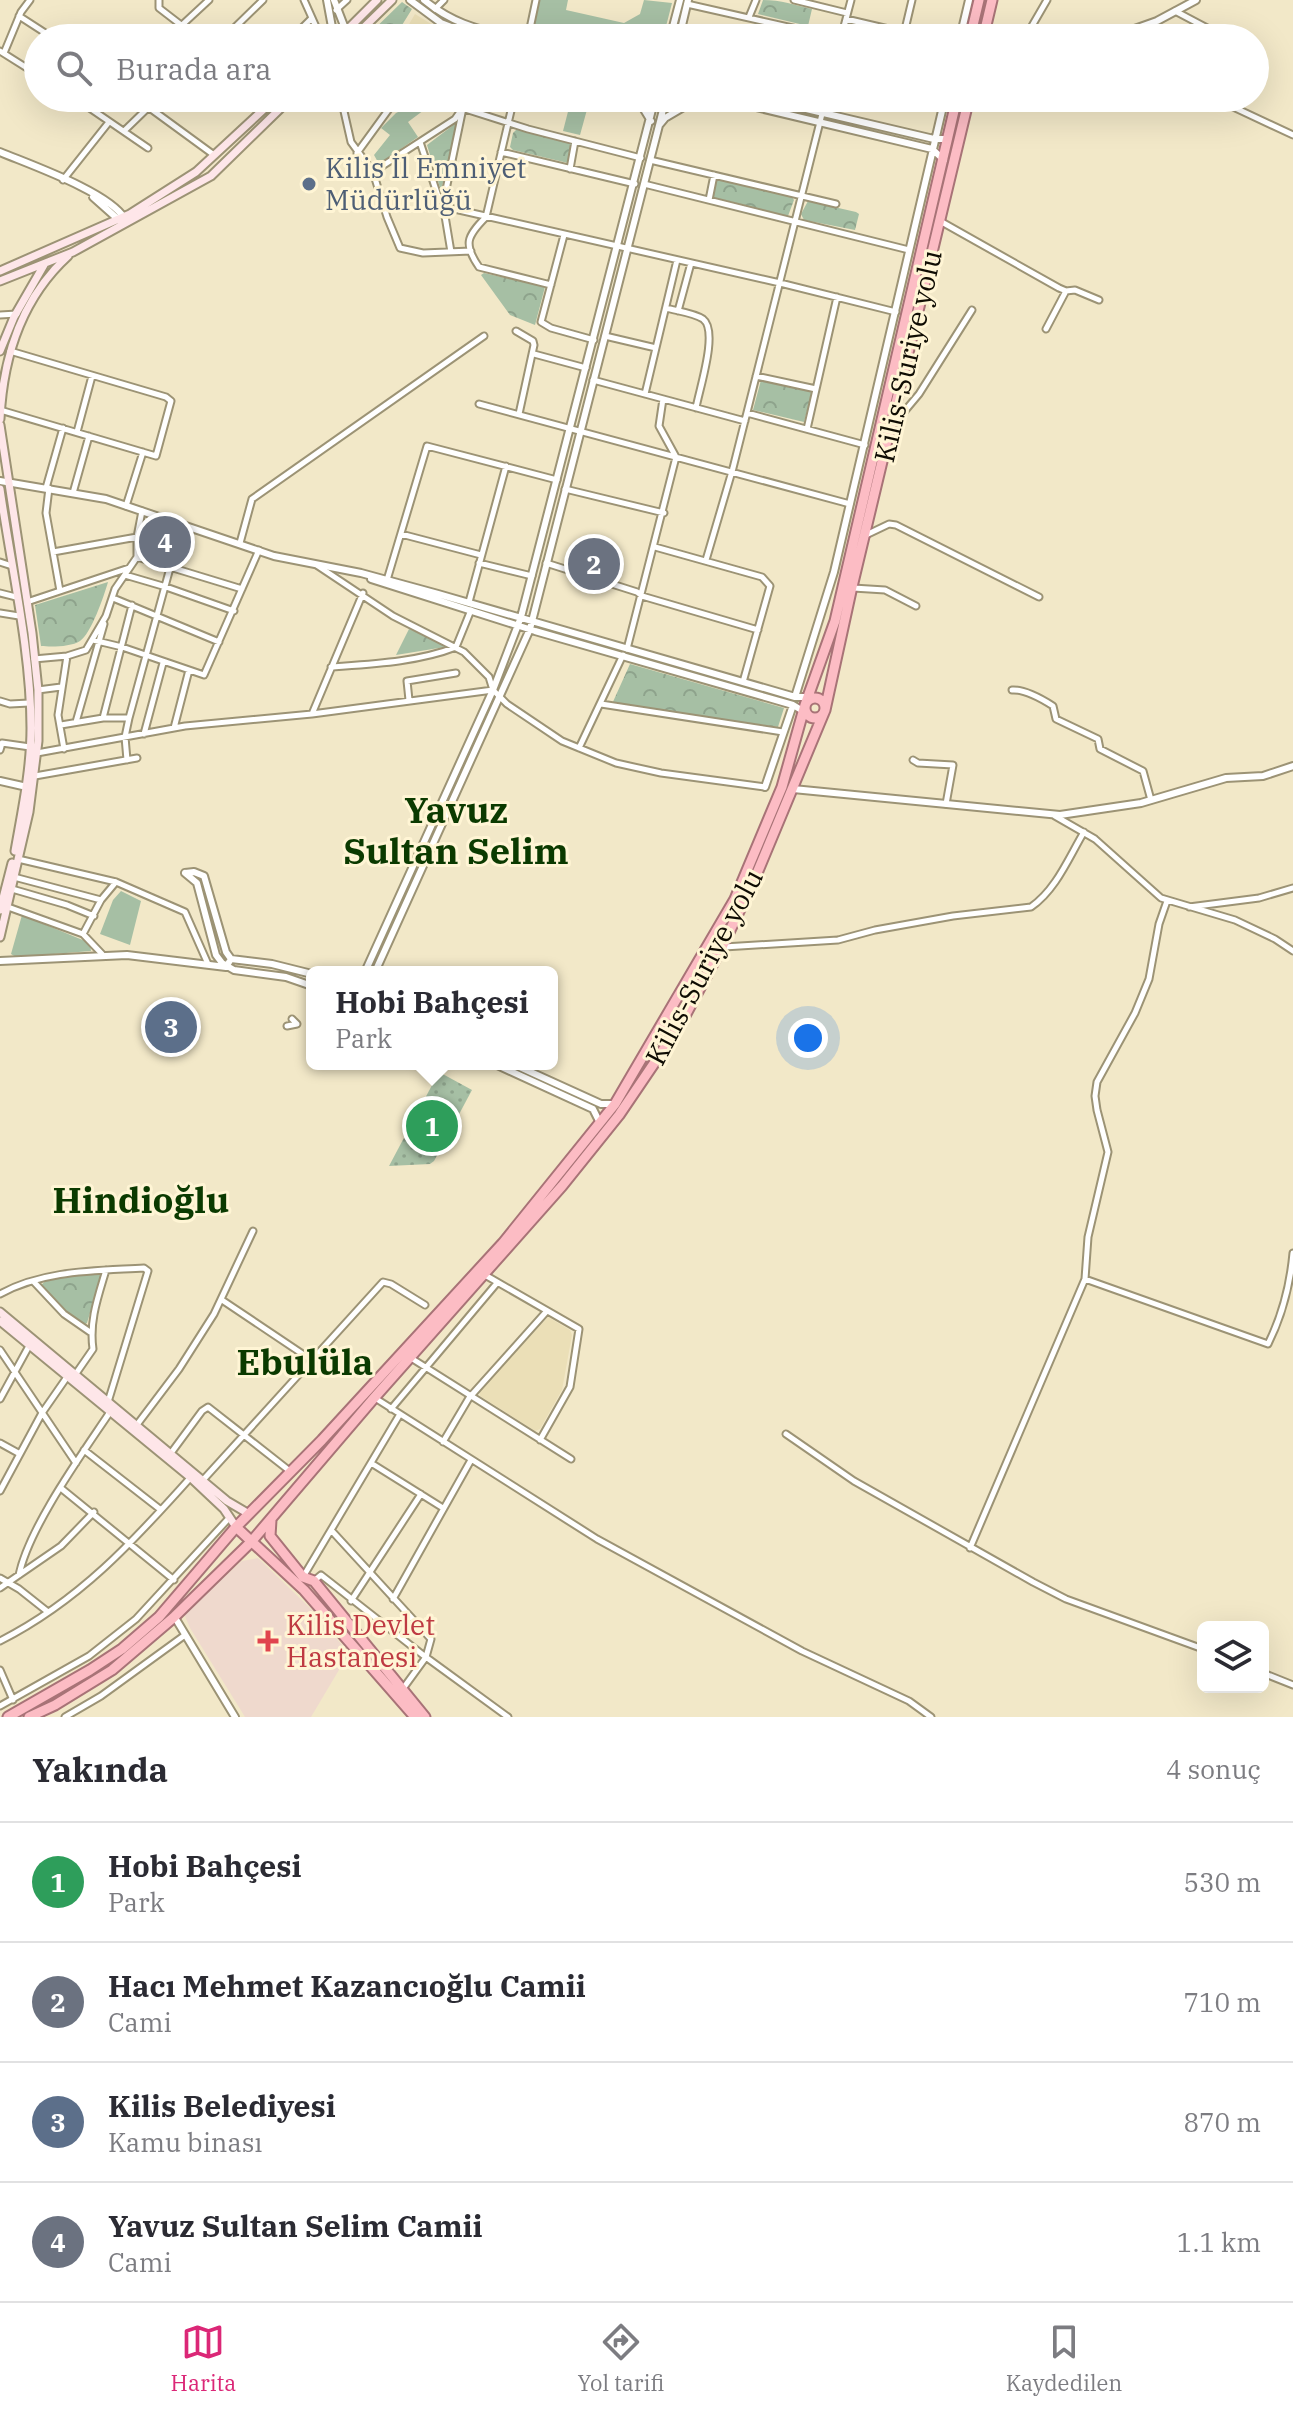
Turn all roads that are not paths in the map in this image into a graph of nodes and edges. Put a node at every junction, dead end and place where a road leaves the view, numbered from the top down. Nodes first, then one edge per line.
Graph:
1 (30, 0) edge
2 (159, 0) edge
3 (209, 0) edge
4 (263, 0) edge
5 (304, 0) edge
6 (327, 0) edge
7 (334, 0) edge
8 (347, 0) edge
9 (377, 0) edge
10 (392, 0) edge
11 (410, 0) edge
12 (424, 0) edge
13 (444, 0) edge
14 (536, 0) edge
15 (756, 0) edge
16 (794, 0) edge
17 (851, 0) edge
18 (912, 0) edge
19 (969, 0) edge
20 (979, 0) edge
21 (992, 0) edge
22 (1047, 0) edge
23 (1196, 0) edge
24 (682, 1) edge
25 (337, 9) junction
26 (435, 9) junction
27 (1175, 11) junction
28 (330, 15) junction
29 (19, 16) junction
30 (846, 16) junction
31 (749, 17) junction
32 (312, 18) junction
33 (31, 24) edge
34 (181, 24) edge
35 (183, 24) edge
36 (238, 24) edge
37 (306, 24) edge
38 (315, 24) edge
39 (333, 24) edge
40 (343, 24) edge
41 (353, 24) edge
42 (367, 24) edge
43 (444, 24) edge
44 (461, 24) edge
45 (531, 24) edge
46 (675, 24) edge
47 (680, 24) edge
48 (779, 24) edge
49 (843, 24) edge
50 (870, 24) edge
51 (907, 24) edge
52 (963, 24) edge
53 (973, 24) edge
54 (986, 24) edge
55 (1033, 24) edge
56 (1149, 24) edge
57 (1200, 24) edge
58 (2, 52) edge
59 (24, 66) edge
60 (95, 112) edge
61 (144, 112) edge
62 (156, 112) edge
63 (261, 112) edge
64 (277, 112) edge
65 (344, 112) edge
66 (387, 112) edge
67 (460, 112) edge
68 (462, 112) edge
69 (476, 112) edge
70 (510, 112) edge
71 (646, 112) edge
72 (653, 112) edge
73 (662, 112) edge
74 (675, 112) edge
75 (794, 112) edge
76 (805, 112) edge
77 (822, 112) edge
78 (941, 112) edge
79 (954, 112) edge
80 (966, 112) edge
81 (1244, 112) edge
82 (821, 117) junction
83 (651, 121) junction
84 (109, 122) junction
85 (508, 122) junction
86 (658, 127) junction
87 (124, 131) junction
88 (1293, 135) edge
89 (934, 139) junction
90 (948, 139) junction
91 (575, 141) junction
92 (420, 142) junction
93 (148, 148) dead end
94 (932, 149) junction
95 (0, 152) edge
96 (501, 152) junction
97 (357, 153) junction
98 (215, 155) junction
99 (642, 158) junction
100 (650, 160) junction
101 (944, 160) junction
102 (570, 169) junction
103 (373, 172) junction
104 (714, 175) junction
105 (63, 180) junction
106 (635, 184) junction
107 (644, 184) junction
108 (802, 196) junction
109 (709, 200) junction
110 (443, 204) junction
111 (836, 204) dead end
112 (486, 217) junction
113 (123, 220) junction
114 (940, 221) junction
115 (795, 222) junction
116 (564, 235) junction
117 (618, 247) junction
118 (627, 248) junction
119 (909, 250) junction
120 (49, 251) junction
121 (471, 251) junction
122 (73, 252) junction
123 (451, 252) junction
124 (677, 260) junction
125 (44, 263) junction
126 (691, 263) junction
127 (24, 267) junction
128 (0, 271) edge
129 (45, 279) junction
130 (0, 281) edge
131 (780, 283) junction
132 (32, 285) junction
133 (551, 285) junction
134 (1066, 291) junction
135 (837, 297) junction
136 (1099, 300) dead end
137 (666, 308) junction
138 (972, 310) dead end
139 (678, 311) junction
140 (896, 312) junction
141 (26, 313) junction
142 (16, 314) junction
143 (0, 315) edge
144 (1046, 329) dead end
145 (516, 331) dead end
146 (604, 335) junction
147 (484, 336) dead end
148 (594, 340) junction
149 (1, 346) edge
150 (656, 348) junction
151 (10, 351) junction
152 (534, 354) junction
153 (586, 368) junction
154 (92, 376) junction
155 (756, 376) junction
156 (593, 380) junction
157 (816, 389) junction
158 (645, 394) junction
159 (663, 399) junction
160 (479, 404) dead end
161 (696, 408) junction
162 (0, 410) edge
163 (747, 413) junction
164 (519, 414) junction
165 (0, 419) edge
166 (745, 421) junction
167 (0, 425) edge
168 (63, 428) junction
169 (807, 429) junction
170 (890, 429) junction
171 (575, 430) junction
172 (77, 432) junction
173 (89, 436) junction
174 (865, 445) junction
175 (143, 452) junction
176 (676, 457) junction
177 (506, 466) junction
178 (732, 471) junction
179 (558, 480) junction
180 (4, 481) edge
181 (48, 488) junction
182 (0, 489) edge
183 (565, 489) junction
184 (73, 493) junction
185 (850, 504) junction
186 (126, 506) junction
187 (142, 511) junction
188 (2, 512) edge
189 (664, 513) junction
190 (182, 524) junction
191 (401, 534) junction
192 (865, 536) junction
193 (137, 537) junction
194 (240, 543) junction
195 (655, 547) junction
196 (259, 550) junction
197 (53, 552) junction
198 (481, 555) junction
199 (137, 557) junction
200 (706, 560) junction
201 (0, 562) edge
202 (479, 563) junction
203 (545, 563) junction
204 (316, 564) junction
205 (12, 566) junction
206 (171, 566) junction
207 (130, 568) junction
208 (361, 573) junction
209 (124, 575) junction
210 (532, 576) junction
211 (387, 580) junction
212 (166, 587) junction
213 (852, 588) junction
214 (242, 589) junction
215 (60, 591) junction
216 (0, 593) edge
217 (363, 593) junction
218 (642, 596) junction
219 (16, 597) junction
220 (1039, 597) dead end
221 (113, 598) junction
222 (27, 602) junction
223 (132, 605) junction
224 (470, 606) junction
225 (916, 606) dead end
226 (234, 611) junction
227 (0, 613) edge
228 (157, 615) junction
229 (19, 616) junction
230 (532, 620) junction
231 (520, 621) junction
232 (530, 629) junction
233 (758, 630) junction
234 (96, 641) junction
235 (219, 642) junction
236 (122, 647) junction
237 (456, 647) junction
238 (625, 652) junction
239 (145, 655) junction
240 (67, 656) junction
241 (34, 659) junction
242 (163, 663) junction
243 (331, 667) junction
244 (189, 670) junction
245 (456, 673) dead end
246 (743, 682) junction
247 (61, 687) junction
248 (38, 690) junction
249 (1012, 690) dead end
250 (495, 693) junction
251 (409, 700) junction
252 (0, 701) edge
253 (794, 701) junction
254 (29, 703) junction
255 (601, 704) junction
256 (807, 705) junction
257 (825, 710) junction
258 (312, 714) junction
259 (103, 718) junction
260 (129, 718) junction
261 (76, 722) junction
262 (61, 725) junction
263 (174, 728) junction
264 (783, 732) junction
265 (144, 734) junction
266 (125, 737) junction
267 (30, 747) junction
268 (579, 748) junction
269 (64, 749) junction
270 (0, 750) edge
271 (37, 753) junction
272 (137, 758) dead end
273 (127, 760) junction
274 (913, 760) dead end
275 (1293, 766) edge
276 (35, 776) junction
277 (0, 781) edge
278 (27, 787) junction
279 (765, 787) joint
280 (793, 789) junction
281 (1151, 800) junction
282 (946, 804) junction
283 (1050, 814) junction
284 (1084, 832) junction
285 (18, 859) junction
286 (14, 877) junction
287 (116, 882) junction
288 (1293, 888) edge
289 (12, 889) junction
290 (101, 900) junction
291 (1167, 901) junction
292 (1184, 907) junction
293 (4, 909) edge
294 (94, 916) junction
295 (83, 934) junction
296 (0, 937) edge
297 (722, 947) junction
298 (1293, 951) edge
299 (102, 954) junction
300 (231, 959) junction
301 (0, 961) edge
302 (209, 965) junction
303 (368, 966) edge
304 (378, 966) edge
305 (226, 967) junction
306 (306, 972) edge
307 (306, 984) edge
308 (292, 1019) dead end
309 (287, 1026) dead end
310 (508, 1070) edge
311 (526, 1070) edge
312 (615, 1104) junction
313 (600, 1123) junction
314 (253, 1231) dead end
315 (1293, 1253) edge
316 (106, 1270) junction
317 (484, 1275) junction
318 (1085, 1279) junction
319 (34, 1282) junction
320 (497, 1283) junction
321 (0, 1294) edge
322 (222, 1300) junction
323 (425, 1305) dead end
324 (0, 1312) edge
325 (546, 1312) junction
326 (1, 1324) edge
327 (90, 1332) junction
328 (29, 1346) junction
329 (0, 1350) edge
330 (410, 1357) junction
331 (313, 1361) junction
332 (426, 1367) junction
333 (16, 1371) junction
334 (71, 1377) junction
335 (471, 1395) junction
336 (374, 1398) junction
337 (0, 1399) edge
338 (108, 1402) junction
339 (391, 1409) junction
340 (110, 1412) junction
341 (42, 1413) junction
342 (400, 1414) junction
343 (136, 1426) junction
344 (786, 1434) dead end
345 (244, 1435) junction
346 (540, 1440) junction
347 (443, 1442) junction
348 (0, 1443) edge
349 (84, 1450) junction
350 (171, 1453) junction
351 (20, 1454) junction
352 (571, 1459) dead end
353 (471, 1460) junction
354 (76, 1463) junction
355 (371, 1463) junction
356 (291, 1472) junction
357 (192, 1475) junction
358 (203, 1480) junction
359 (62, 1489) junction
360 (0, 1491) edge
361 (421, 1494) junction
362 (443, 1508) junction
363 (161, 1510) junction
364 (94, 1512) junction
365 (249, 1514) junction
366 (230, 1517) junction
367 (236, 1527) junction
368 (331, 1530) junction
369 (267, 1532) junction
370 (251, 1542) junction
371 (131, 1544) junction
372 (970, 1548) junction
373 (372, 1572) junction
374 (305, 1574) junction
375 (19, 1575) junction
376 (0, 1578) edge
377 (317, 1578) junction
378 (174, 1580) junction
379 (8, 1583) junction
380 (0, 1588) edge
381 (393, 1599) junction
382 (351, 1601) junction
383 (48, 1612) junction
384 (174, 1616) junction
385 (185, 1635) junction
386 (0, 1641) edge
387 (1197, 1647) edge
388 (426, 1657) junction
389 (0, 1670) edge
390 (1269, 1675) edge
391 (1293, 1685) edge
392 (402, 1690) junction
393 (13, 1700) junction
394 (0, 1706) edge
395 (78, 1714) edge
396 (8, 1717) edge
397 (29, 1717) edge
398 (65, 1717) edge
399 (235, 1717) edge
400 (415, 1717) edge
401 (425, 1717) edge
402 (508, 1717) edge
403 (931, 1717) edge

1 - 29 street
2 - 34 street
3 - 35 street
4 - 36 street
5 - 32 street
6 - 28 street
7 - 25 street
8 - 25 street
9 - 41 main road
10 - 42 main road
11 - 43 street
12 - 26 street
13 - 26 street
14 - 45 street
15 - 31 street
16 - 30 street
17 - 30 street
18 - 51 street
19 - 52 street
20 - 53 highway
21 - 54 highway
22 - 55 street
23 - 27 street
24 - 31 street
24 - 46 street
24 - 47 street
25 - 28 street
25 - 40 street
26 - 44 street
27 - 56 street
27 - 57 street
28 - 39 street
29 - 33 street
29 - 58 street
30 - 49 street
30 - 50 street
31 - 48 street
32 - 37 street
32 - 38 street
58 - 59 street
60 - 84 street
61 - 87 street
62 - 98 street
63 - 98 main road
64 - 113 main road
65 - 97 street
66 - 97 street
67 - 92 street
68 - 110 street
69 - 85 street
70 - 85 street
71 - 83 street
72 - 83 street
73 - 86 street
74 - 86 street
75 - 82 street
76 - 82 street
77 - 82 street
78 - 89 street
79 - 90 highway
80 - 114 highway, Kilis-Suriye yolu
81 - 88 street
82 - 89 street
82 - 94 street
82 - 108 street
83 - 99 street
84 - 87 street
84 - 105 street
85 - 91 street
85 - 96 street
86 - 100 street
87 - 93 street
89 - 90 street
89 - 94 street
90 - 101 highway
91 - 99 street
91 - 102 street
92 - 103 street
92 - 110 street
94 - 101 street
94 - 119 street
95 - 105 street
96 - 102 street
96 - 112 street
97 - 103 street
98 - 113 main road
99 - 106 street
100 - 104 street
100 - 107 street
101 - 256 highway
102 - 106 street
103 - 123 street
104 - 108 street
104 - 109 street
105 - 113 street
106 - 117 street
107 - 109 street
107 - 118 street
108 - 111 street
108 - 115 street
109 - 115 street
110 - 112 street
110 - 123 street
112 - 116 street
112 - 121 street
113 - 120 main road
113 - 122 main road
114 - 134 street
114 - 170 highway, Kilis-Suriye yolu
115 - 119 street
115 - 131 street
116 - 117 street
116 - 133 street
117 - 118 street
117 - 148 street
118 - 124 street
118 - 146 street
119 - 140 street
120 - 125 main road
120 - 127 main road
121 - 123 street
121 - 133 street
122 - 125 main road
122 - 129 main road
124 - 126 street
124 - 137 street
125 - 127 main road
125 - 129 main road
125 - 132 main road
126 - 131 street
126 - 139 street
127 - 128 main road
127 - 130 main road
127 - 132 main road
129 - 141 main road
131 - 135 street
131 - 155 street
132 - 142 main road
133 - 148 street
134 - 136 street
134 - 144 street
135 - 140 street
135 - 157 street
137 - 139 street
137 - 150 street
138 - 170 street
139 - 161 street
140 - 174 street
141 - 142 street
141 - 151 main road
142 - 143 street
142 - 149 main road
145 - 152 street
146 - 150 street
146 - 156 street
147 - 194 street
148 - 153 street
150 - 158 street
151 - 154 street
151 - 162 main road
152 - 153 street
152 - 164 street
153 - 171 street
154 - 172 street
154 - 175 street
155 - 157 street
155 - 163 street
156 - 158 street
156 - 171 street
157 - 169 street
158 - 159 street
159 - 161 street
159 - 176 street
160 - 164 street
161 - 166 street
162 - 165 main road
162 - 168 street
163 - 166 street
163 - 169 street
164 - 171 street
166 - 178 street
167 - 180 main road
168 - 172 street
168 - 181 street
169 - 174 street
170 - 192 highway, Kilis-Suriye yolu
171 - 176 street
171 - 179 street
171 - 183 street
172 - 173 street
173 - 175 street
173 - 184 street
174 - 185 street
175 - 186 street
176 - 178 street
176 - 189 street
177 - 179 street
177 - 191 street
177 - 198 street
178 - 185 street
178 - 200 street
179 - 210 street
180 - 181 street
180 - 222 main road
181 - 184 street
181 - 197 street
182 - 188 main road
183 - 189 street
183 - 203 street
184 - 186 street
185 - 253 street
186 - 187 street
187 - 190 street
187 - 193 street
188 - 205 main road
189 - 195 street
190 - 194 street
190 - 206 street
191 - 198 street
191 - 211 street
192 - 213 highway, Kilis-Suriye yolu
192 - 220 street
193 - 197 street
193 - 199 street
194 - 196 street
195 - 200 street
195 - 218 street
196 - 204 street
196 - 214 street
197 - 215 street
198 - 202 street
199 - 206 street
199 - 207 street
200 - 233 street
201 - 205 street
202 - 210 street
202 - 224 street
203 - 218 street
203 - 230 street
204 - 208 street
204 - 217 street
205 - 219 main road
206 - 212 street
206 - 214 street
207 - 209 street
207 - 215 street
208 - 211 street
208 - 224 street
209 - 212 street
209 - 221 street
210 - 231 street
211 - 224 street
212 - 226 street
212 - 228 street
213 - 225 street
213 - 257 highway, Kilis-Suriye yolu
214 - 226 street
215 - 222 street
216 - 219 street
217 - 237 street
217 - 243 street
218 - 233 street
218 - 238 street
219 - 229 main road
221 - 223 street
221 - 234 street
222 - 241 main road
223 - 228 street
223 - 236 street
224 - 231 street
224 - 237 street
226 - 235 street
227 - 229 street
228 - 235 street
228 - 239 street
229 - 254 main road
230 - 231 street
230 - 232 street
230 - 238 street
231 - 232 street
231 - 250 street
232 - 238 street
232 - 250 street
233 - 246 street
234 - 236 street
234 - 240 street
234 - 261 street
235 - 244 street
236 - 239 street
236 - 259 street
237 - 243 street
237 - 250 street
238 - 246 street
238 - 253 street
238 - 255 street
239 - 242 street
239 - 260 street
240 - 241 street
240 - 247 street
241 - 248 main road
242 - 244 street
242 - 265 street
243 - 258 street
244 - 263 street
245 - 251 street
246 - 253 street
247 - 248 street
247 - 262 street
248 - 271 main road
249 - 281 street
250 - 251 street
250 - 268 street
250 - 303 street
250 - 304 street
251 - 258 street
252 - 254 street
253 - 256 street
253 - 256 street
253 - 264 street
254 - 267 main road
255 - 264 street
255 - 268 street
256 - 257 highway
256 - 257 highway
256 - 312 highway
257 - 280 highway, Kilis-Suriye yolu
258 - 263 street
259 - 260 street
259 - 261 street
260 - 266 street
261 - 262 street
262 - 269 street
263 - 265 street
264 - 279 street
265 - 266 street
266 - 269 street
266 - 273 street
267 - 270 street
267 - 278 main road
268 - 279 street
269 - 271 street
271 - 276 main road
272 - 273 street
273 - 276 street
274 - 282 street
275 - 281 street
276 - 285 main road
277 - 278 street
278 - 293 main road
280 - 282 street
280 - 297 highway, Kilis-Suriye yolu
281 - 283 street
282 - 283 street
283 - 284 street
284 - 291 street
284 - 297 street
285 - 286 main road
285 - 287 street
286 - 289 main road
286 - 290 street
287 - 290 street
287 - 302 street
288 - 292 street
289 - 293 main road
289 - 294 street
290 - 294 street
291 - 292 street
291 - 318 street
292 - 298 street
293 - 295 street
293 - 296 main road
294 - 295 street
295 - 299 street
297 - 317 highway, Kilis-Suriye yolu
299 - 301 street
299 - 302 street
300 - 305 street
300 - 305 street
300 - 306 street
302 - 305 street
305 - 307 street
308 - 309 street
310 - 313 street
311 - 312 street
312 - 313 highway
313 - 356 highway
314 - 322 street
315 - 318 street
316 - 319 street
316 - 327 street
316 - 338 street
317 - 320 street
317 - 330 highway, Kilis-Suriye yolu
318 - 372 street
319 - 321 street
319 - 327 street
320 - 325 street
320 - 332 street
322 - 331 street
322 - 343 street
323 - 331 street
324 - 334 main road
325 - 335 street
325 - 346 street
326 - 328 main road
327 - 334 street
328 - 333 street
328 - 334 main road
329 - 333 street
330 - 332 street
330 - 336 highway, Kilis-Suriye yolu
331 - 345 street
332 - 335 street
332 - 339 street
333 - 337 street
333 - 341 street
334 - 338 main road
334 - 340 main road
334 - 341 street
335 - 346 street
335 - 347 street
336 - 339 street
336 - 369 highway, Kilis-Suriye yolu
338 - 343 main road
339 - 342 street
340 - 349 street
340 - 357 main road
341 - 351 street
341 - 354 street
342 - 347 street
342 - 355 street
343 - 350 main road
344 - 372 street
345 - 350 street
345 - 356 street
345 - 358 street
346 - 352 street
347 - 353 street
348 - 351 street
349 - 354 street
349 - 363 street
350 - 357 main road
351 - 360 street
353 - 362 street
353 - 403 street
354 - 359 street
355 - 361 street
355 - 368 street
356 - 365 highway
357 - 358 main road
357 - 363 street
357 - 366 main road
358 - 365 main road
359 - 364 street
359 - 375 street
361 - 362 street
361 - 373 street
362 - 381 street
363 - 371 street
364 - 371 street
364 - 375 street
365 - 367 highway
365 - 369 highway
366 - 367 main road
366 - 378 street
367 - 370 highway
367 - 396 highway
368 - 373 street
368 - 374 street
369 - 370 highway
369 - 374 highway
370 - 384 highway
370 - 400 highway
371 - 378 street
371 - 383 street
372 - 387 street
373 - 381 street
373 - 382 street
374 - 377 highway
375 - 379 street
376 - 379 street
377 - 382 street
377 - 392 highway
378 - 393 street
379 - 380 street
379 - 383 street
381 - 388 street
382 - 388 street
383 - 386 street
384 - 385 street
384 - 397 highway
385 - 395 street
385 - 399 street
388 - 392 street
388 - 402 street
389 - 393 street
390 - 391 street
392 - 401 highway
393 - 394 street
395 - 398 street

